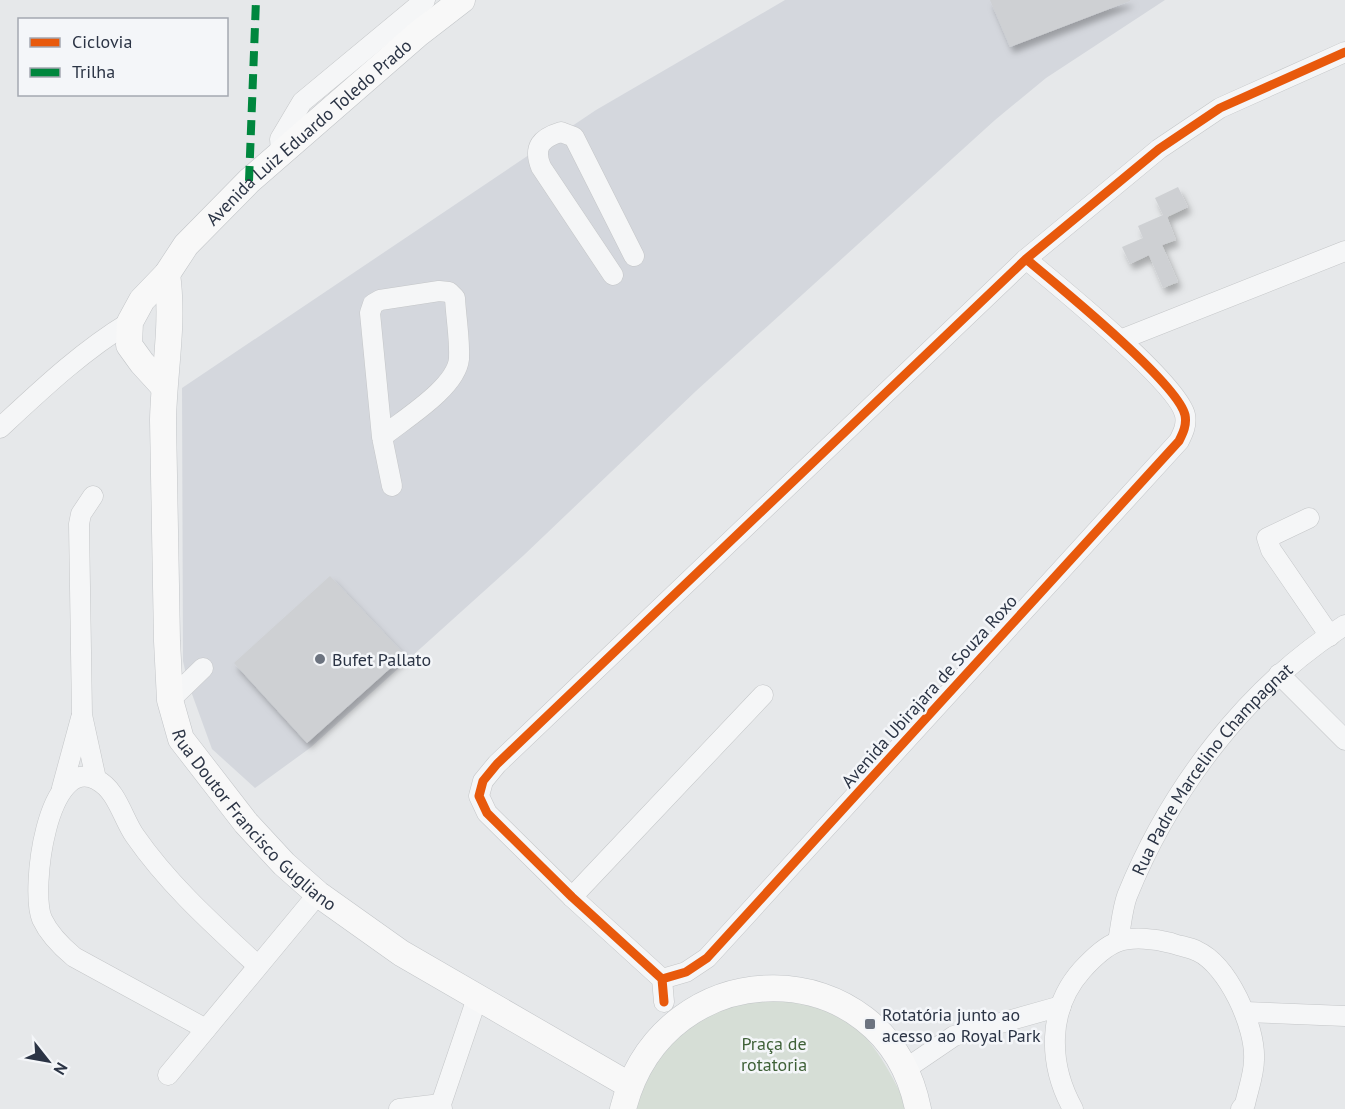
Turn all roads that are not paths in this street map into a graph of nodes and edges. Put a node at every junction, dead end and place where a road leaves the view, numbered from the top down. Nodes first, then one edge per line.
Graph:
1 (425, 0) edge
2 (462, 0) edge
3 (1345, 52) edge
4 (281, 151) junction
5 (1345, 251) edge
6 (634, 256) dead end
7 (1026, 259) junction
8 (167, 274) junction
9 (613, 275) dead end
10 (130, 322) junction
11 (1120, 340) junction
12 (163, 386) junction
13 (0, 428) edge
14 (382, 436) junction
15 (392, 486) dead end
16 (93, 495) dead end
17 (1309, 518) dead end
18 (1338, 630) edge
19 (203, 668) dead end
20 (1279, 674) junction
21 (762, 695) dead end
22 (170, 700) junction
23 (82, 716) junction
24 (1345, 740) edge
25 (96, 779) junction
26 (62, 788) junction
27 (318, 894) junction
28 (572, 897) junction
29 (1118, 941) junction
30 (257, 965) junction
31 (662, 979) junction
32 (477, 998) junction
33 (664, 1002) dead end
34 (1061, 1006) junction
35 (1245, 1012) junction
36 (1345, 1016) edge
37 (206, 1029) junction
38 (904, 1070) junction
39 (168, 1074) dead end
40 (626, 1097) edge
41 (442, 1106) edge
42 (399, 1109) edge
43 (918, 1109) edge
44 (1073, 1109) edge
45 (1241, 1109) edge

1 - 4 street
2 - 4 main road, Avenida Luiz Eduardo Toledo Prado
3 - 7 street
4 - 8 main road, Avenida Luiz Eduardo Toledo Prado
5 - 11 street
6 - 9 street
7 - 11 street
7 - 28 street
8 - 10 main road, Avenida Luiz Eduardo Toledo Prado
8 - 12 main road
10 - 12 main road
10 - 13 street
11 - 31 street, Avenida Ubirajara de Souza Roxo
12 - 22 main road, Rua Doutor Francisco Gugliano
14 - 14 street
14 - 15 street
16 - 23 street
17 - 18 street
18 - 20 street, Rua Padre Marcelino Champagnat
19 - 22 street
20 - 24 street
20 - 29 street, Rua Padre Marcelino Champagnat
21 - 28 street
22 - 27 main road, Rua Doutor Francisco Gugliano
23 - 25 street
23 - 26 street
25 - 26 street
25 - 30 street
26 - 37 street
27 - 30 street
27 - 32 main road, Rua Doutor Francisco Gugliano
28 - 31 street
29 - 34 street
29 - 35 street
30 - 37 street
31 - 33 street
32 - 40 main road, Rua Doutor Francisco Gugliano
32 - 41 street
34 - 38 street
34 - 44 street
35 - 36 street
35 - 45 street
37 - 39 street
38 - 40 main road
38 - 43 main road
41 - 42 street

